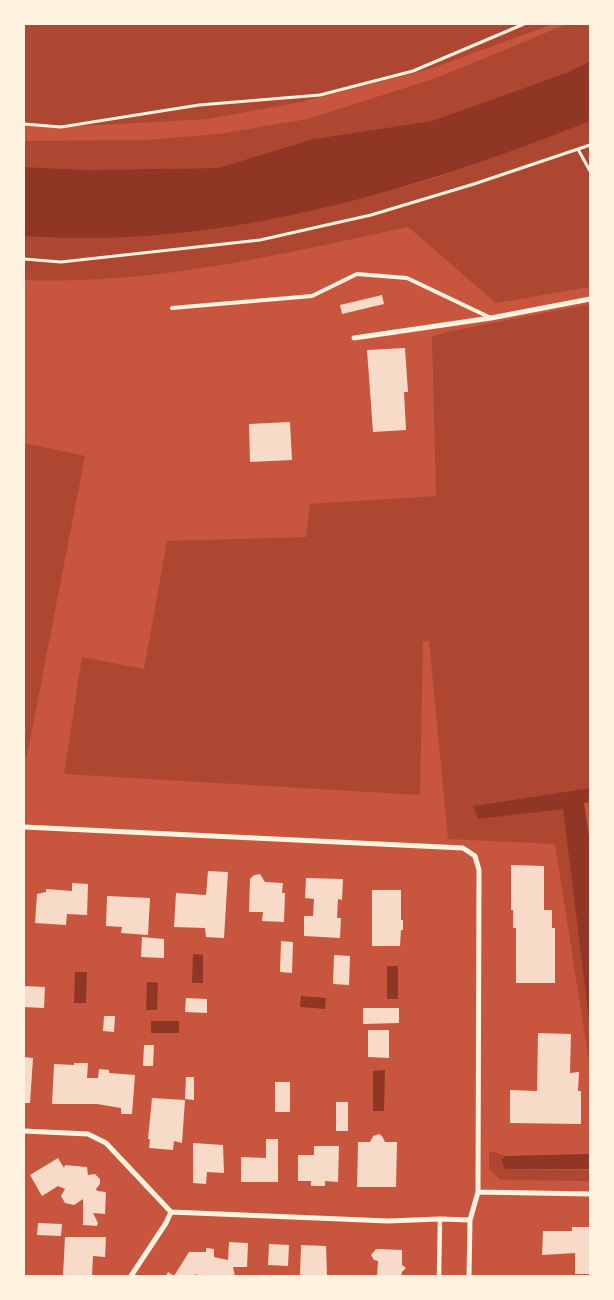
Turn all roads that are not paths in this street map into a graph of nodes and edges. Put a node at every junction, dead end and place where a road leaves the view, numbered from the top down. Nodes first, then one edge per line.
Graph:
1 (590, 299) edge
2 (172, 308) dead end
3 (491, 318) junction
4 (354, 338) dead end
5 (24, 827) edge
6 (24, 1130) edge
7 (478, 1192) junction
8 (590, 1194) edge
9 (171, 1212) junction
10 (440, 1219) junction
11 (470, 1220) junction
12 (131, 1276) edge
13 (439, 1276) edge
14 (469, 1276) edge

1 - 3 street
2 - 3 lane
3 - 4 street
5 - 7 street
6 - 9 street
7 - 8 street
7 - 11 street
9 - 10 street
9 - 12 street
10 - 11 street
10 - 13 street
11 - 14 street

